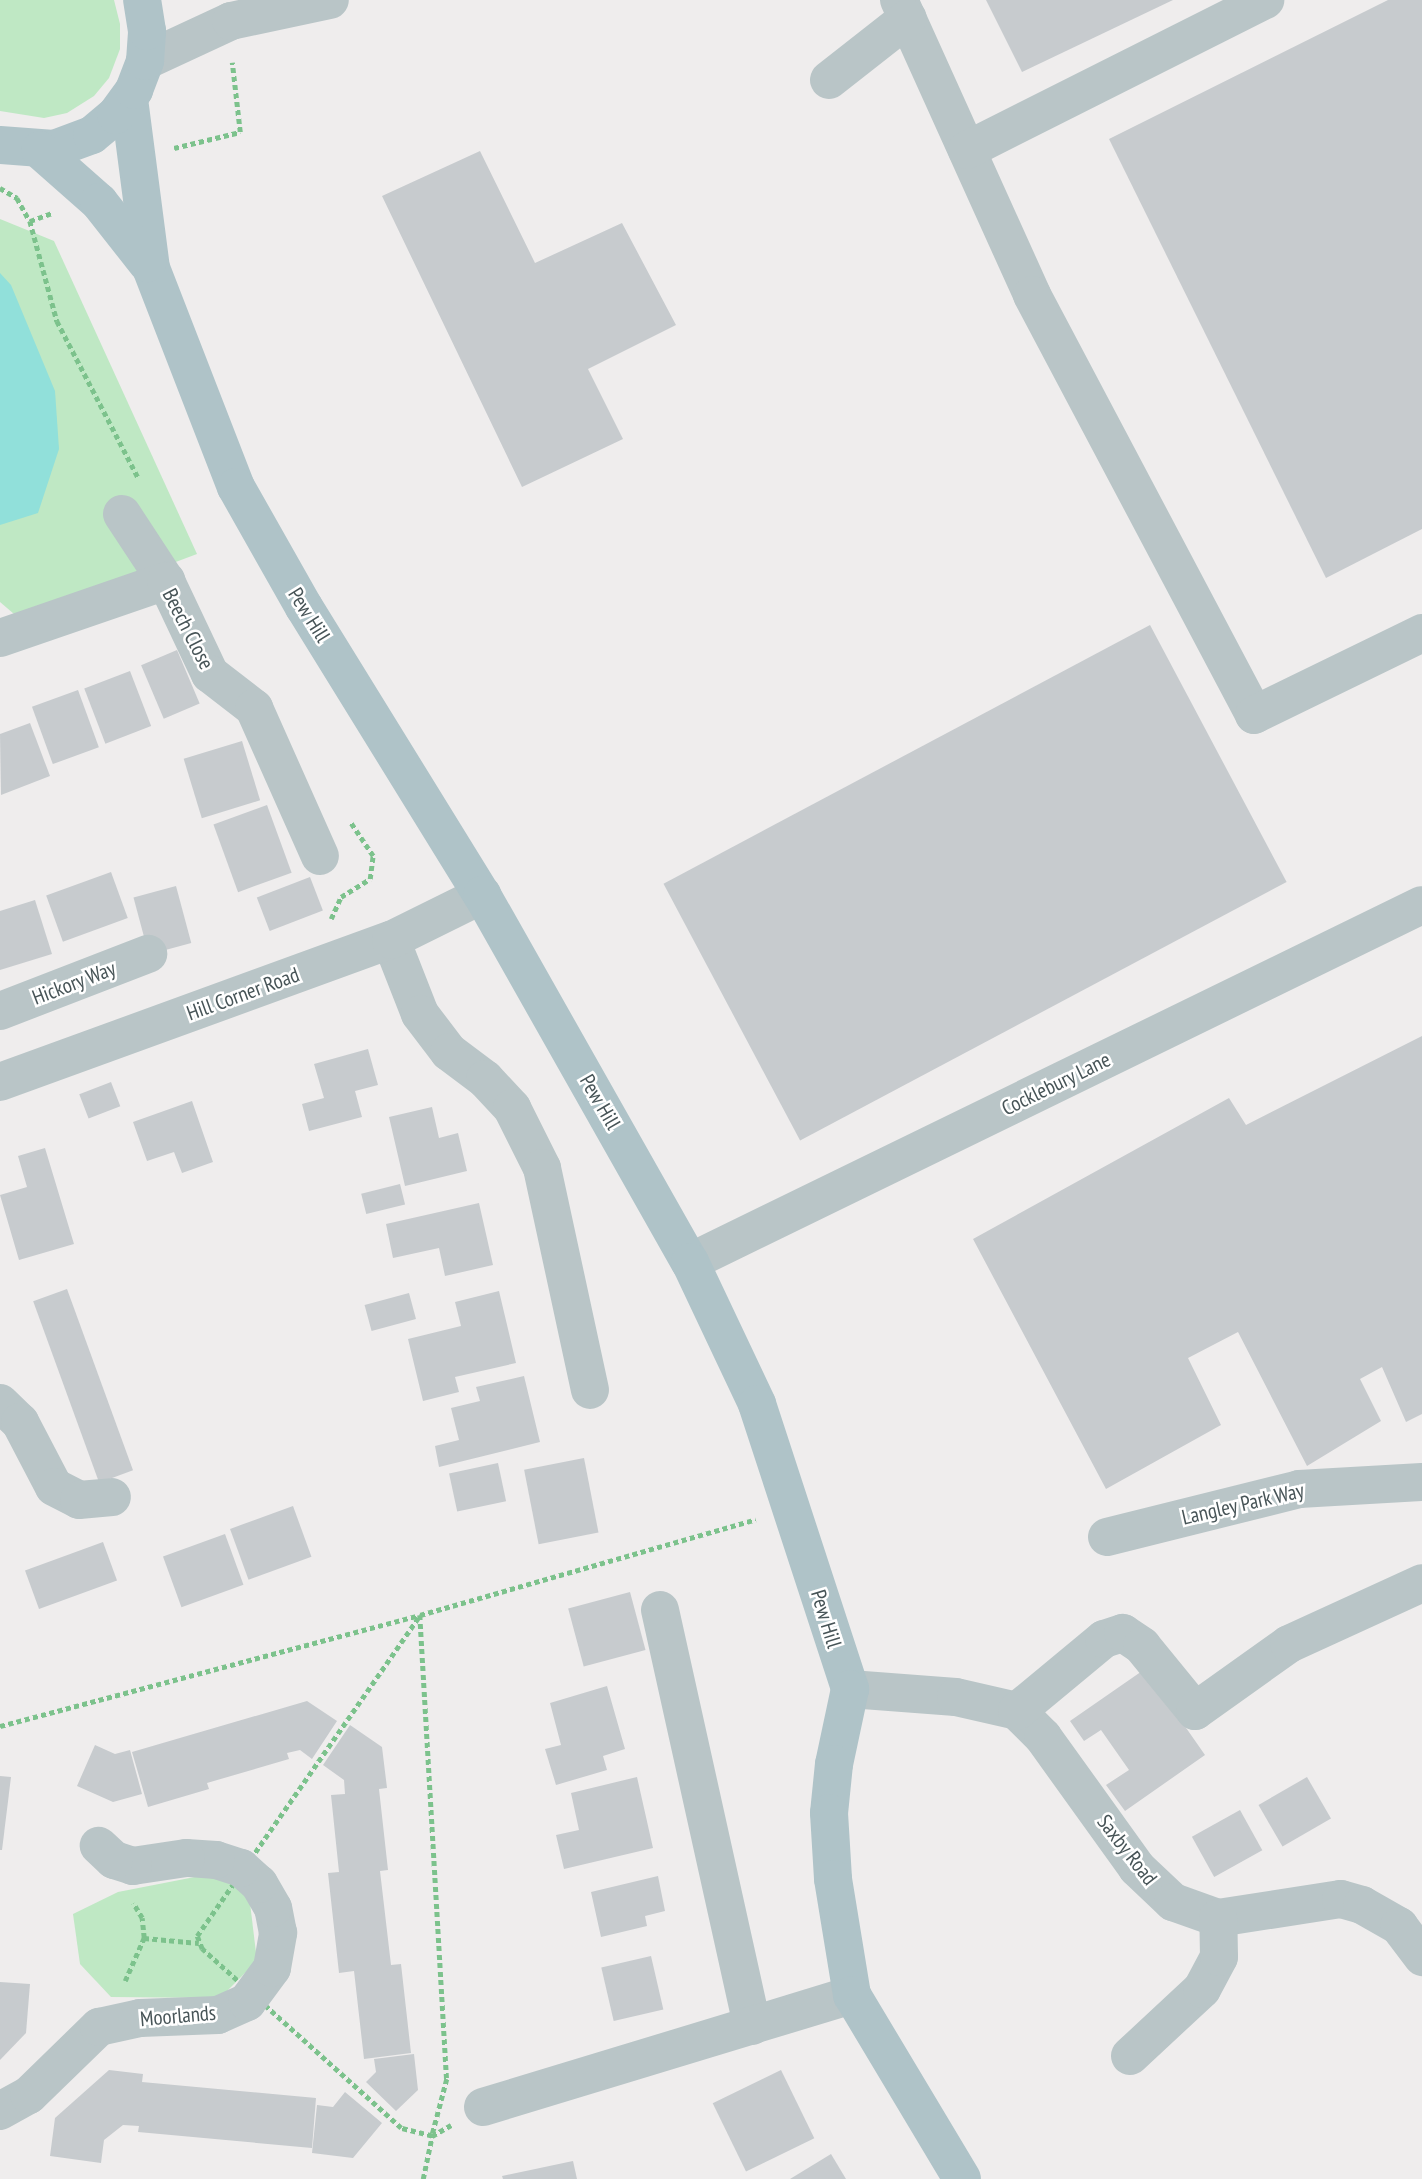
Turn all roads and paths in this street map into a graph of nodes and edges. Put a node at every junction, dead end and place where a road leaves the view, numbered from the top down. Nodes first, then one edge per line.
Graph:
1 (142, 0) edge
2 (330, 0) edge
3 (1265, 0) edge
4 (904, 9) edge
5 (230, 12) edge
6 (145, 61) junction
7 (829, 79) dead end
8 (129, 99) junction
9 (0, 145) edge
10 (167, 149) dead end
11 (40, 150) junction
12 (967, 150) junction
13 (151, 268) junction
14 (122, 514) dead end
15 (166, 581) junction
16 (1422, 633) edge
17 (0, 638) edge
18 (320, 856) dead end
19 (482, 895) junction
20 (1422, 905) edge
21 (391, 940) junction
22 (148, 954) dead end
23 (0, 1011) edge
24 (0, 1082) edge
25 (691, 1262) junction
26 (590, 1390) dead end
27 (0, 1403) edge
28 (1422, 1482) edge
29 (112, 1497) dead end
30 (794, 1508) junction
31 (1107, 1537) dead end
32 (1422, 1583) edge
33 (660, 1610) dead end
34 (420, 1615) junction
35 (850, 1689) junction
36 (1017, 1711) junction
37 (0, 1726) edge
38 (114, 1855) joint
39 (241, 1868) junction
40 (1218, 1918) junction
41 (144, 1938) junction
42 (198, 1943) junction
43 (1422, 1957) edge
44 (256, 1994) junction
45 (852, 1995) junction
46 (124, 2021) junction
47 (752, 2026) junction
48 (1130, 2056) dead end
49 (483, 2107) joint
50 (0, 2111) edge
51 (432, 2136) junction
52 (423, 2179) edge
53 (962, 2179) edge

1 - 6 main road
2 - 5 street
3 - 12 street
4 - 7 street
4 - 12 street
5 - 6 street
5 - 10 path
6 - 8 main road
8 - 11 main road
8 - 13 main road, Pew Hill
9 - 11 main road
11 - 13 main road, Pew Hill
12 - 16 street
13 - 19 main road, Pew Hill
14 - 15 street
15 - 17 street, Beech Close
15 - 18 street, Beech Close
19 - 21 street, Hill Corner Road
19 - 25 main road, Pew Hill
20 - 25 street, Cocklebury Lane
21 - 24 street, Hill Corner Road
21 - 26 street
22 - 23 street, Hickory Way
25 - 30 main road, Pew Hill
27 - 29 street
28 - 31 street, Langley Park Way
30 - 34 path
30 - 35 main road, Pew Hill
32 - 36 street
33 - 47 street
34 - 37 path
34 - 39 path
34 - 51 path
35 - 36 street
35 - 45 main road, Pew Hill
36 - 40 street, Saxby Road
38 - 39 street
38 - 41 path
39 - 42 path
39 - 44 street
40 - 43 street, Saxby Road
40 - 48 street
41 - 42 path
41 - 46 path
42 - 44 path
44 - 46 street, Moorlands
44 - 51 path
45 - 47 street
45 - 53 main road, Pew Hill
46 - 50 street, Moorlands
47 - 49 street
49 - 51 path
51 - 52 path

